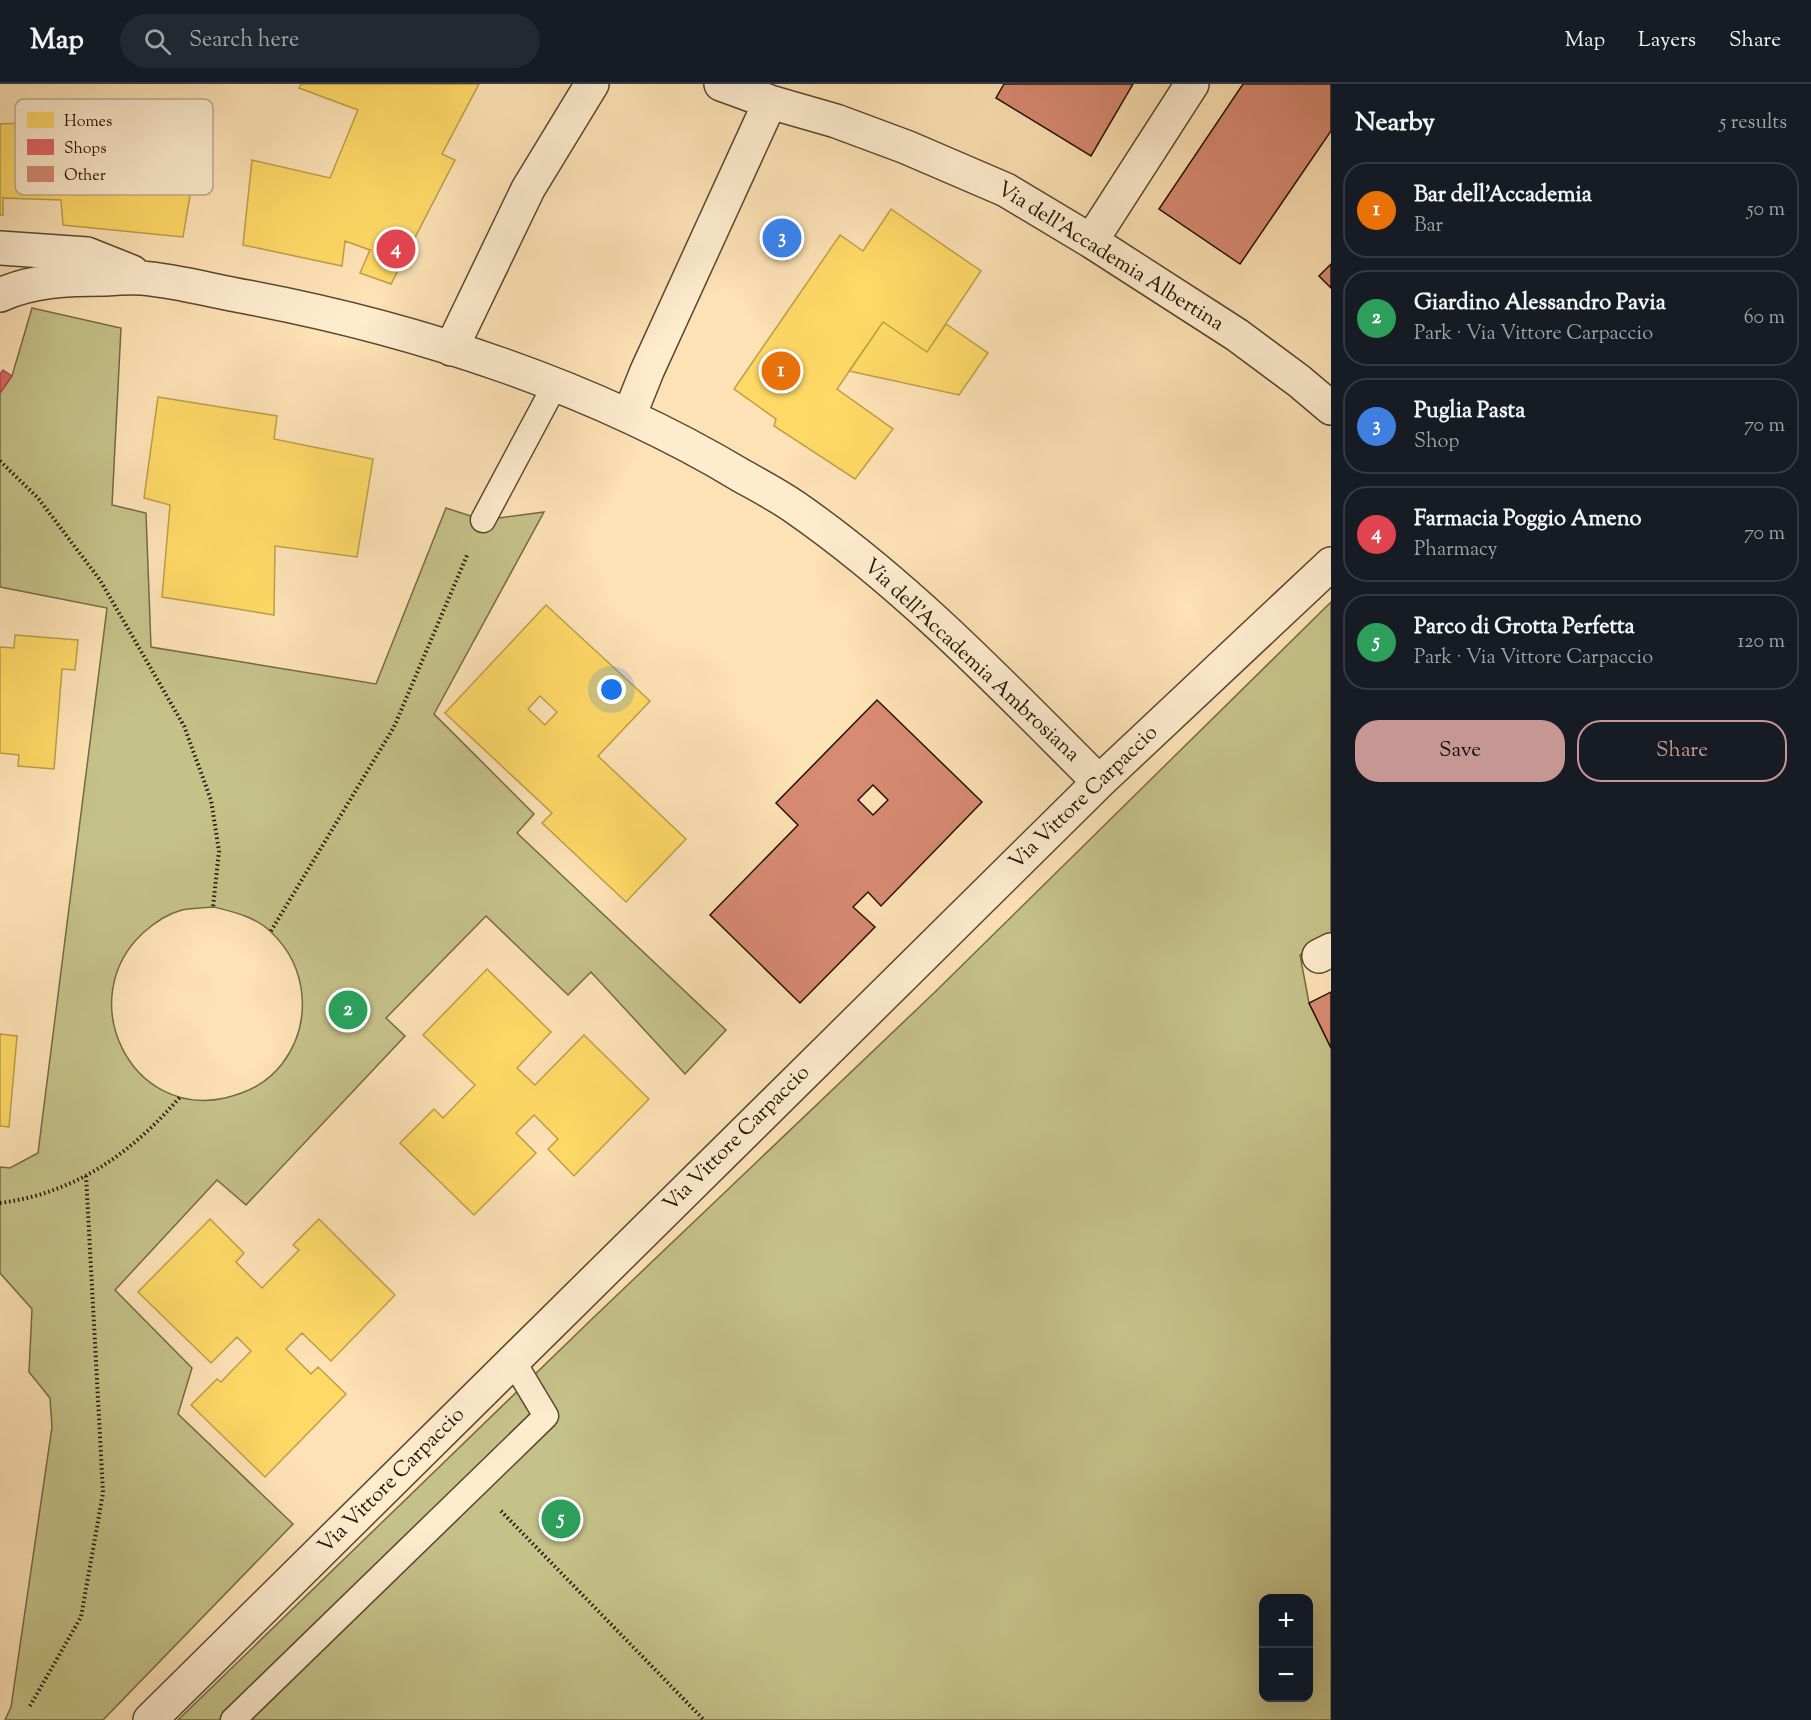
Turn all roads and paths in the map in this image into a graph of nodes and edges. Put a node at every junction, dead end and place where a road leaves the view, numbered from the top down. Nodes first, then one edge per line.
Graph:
1 (592, 84) edge
2 (721, 84) edge
3 (1192, 84) edge
4 (768, 93) edge
5 (1091, 241) junction
6 (0, 248) edge
7 (141, 278) junction
8 (0, 296) edge
9 (451, 349) junction
10 (555, 385) junction
11 (1331, 408) edge
12 (629, 416) junction
13 (0, 461) edge
14 (483, 520) joint
15 (1331, 564) edge
16 (1099, 783) junction
17 (213, 907) dead end
18 (271, 931) dead end
19 (180, 1097) dead end
20 (86, 1175) junction
21 (0, 1203) edge
22 (513, 1361) junction
23 (476, 1485) junction
24 (30, 1706) dead end
25 (150, 1720) edge
26 (233, 1720) edge
27 (704, 1720) edge

1 - 9 street
2 - 4 street, Via dell'Accademia Albertina
3 - 5 street
4 - 5 street, Via dell'Accademia Albertina
4 - 12 street
5 - 11 street, Via dell'Accademia Albertina
6 - 7 street
7 - 8 street
7 - 9 street, Via dell'Accademia Ambrosiana
9 - 10 street, Via dell'Accademia Ambrosiana
10 - 12 street, Via dell'Accademia Ambrosiana
10 - 14 lane
12 - 16 street, Via dell'Accademia Ambrosiana
13 - 17 path
14 - 18 path
15 - 16 street, Via Vittore Carpaccio
16 - 22 street, Via Vittore Carpaccio
19 - 20 path
20 - 21 path
20 - 24 path
22 - 23 lane
22 - 25 street, Via Vittore Carpaccio
23 - 26 lane
23 - 27 path

